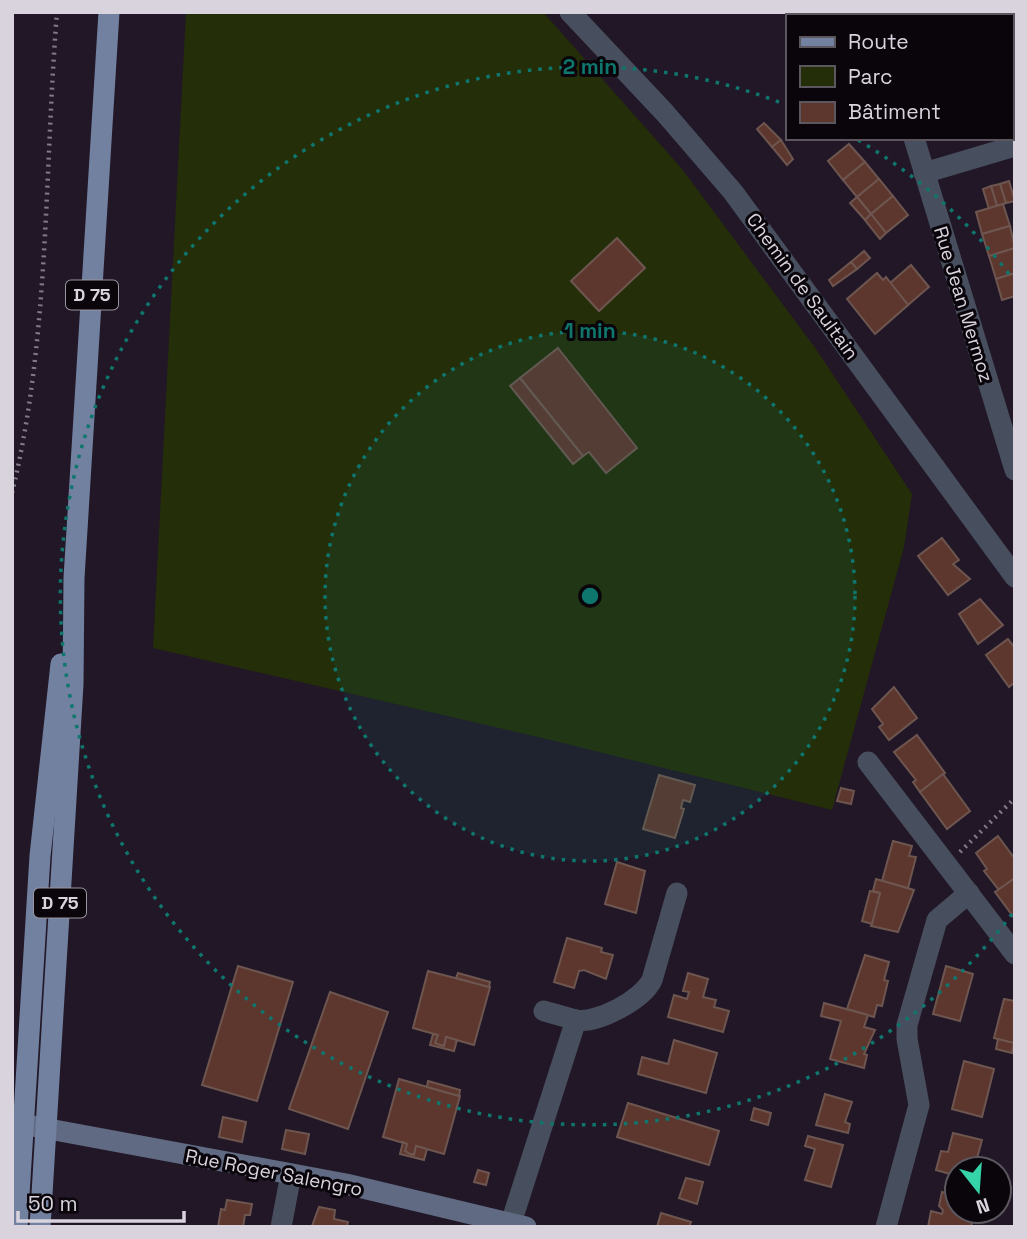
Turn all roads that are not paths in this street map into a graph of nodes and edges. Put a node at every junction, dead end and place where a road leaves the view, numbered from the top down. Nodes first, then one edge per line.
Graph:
1 (109, 12) edge
2 (570, 12) edge
3 (915, 140) edge
4 (1015, 146) edge
5 (924, 173) junction
6 (1015, 470) edge
7 (1015, 577) edge
8 (74, 578) junction
9 (868, 762) dead end
10 (677, 893) dead end
11 (969, 893) junction
12 (1015, 954) edge
13 (544, 1011) dead end
14 (576, 1020) junction
15 (22, 1124) junction
16 (47, 1129) junction
17 (291, 1174) junction
18 (518, 1225) edge
19 (17, 1227) edge
20 (40, 1227) edge
21 (281, 1227) edge
22 (886, 1227) edge

1 - 8 main road, D 75
2 - 7 street, Chemin de Saultain
3 - 5 street, Rue Jean Mermoz
4 - 5 street
5 - 6 street, Rue Jean Mermoz
8 - 15 main road, D 75
8 - 16 main road, D 75
9 - 11 street
10 - 14 street
11 - 12 street
11 - 22 street
13 - 14 street
14 - 18 street
15 - 16 street, Rue Roger Salengro
15 - 19 main road, D 75
16 - 17 street, Rue Roger Salengro
16 - 20 main road, D 75
17 - 18 street, Rue Roger Salengro
17 - 21 street

